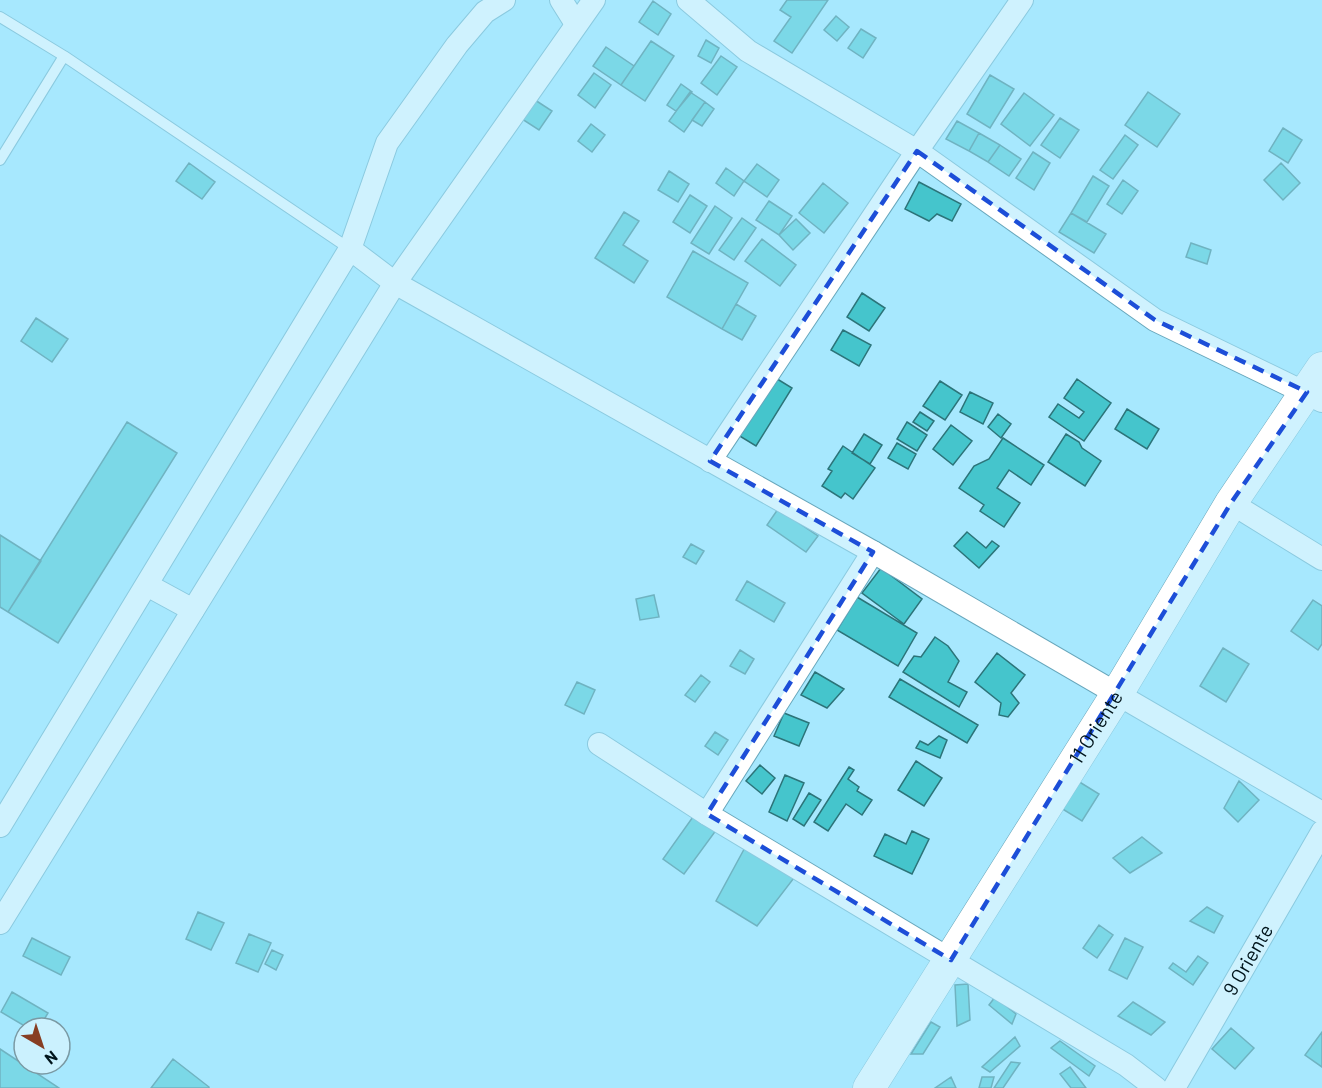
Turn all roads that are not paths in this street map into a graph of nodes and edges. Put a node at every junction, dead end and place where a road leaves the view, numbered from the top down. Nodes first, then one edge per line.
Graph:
1 (504, 0) edge
2 (561, 0) edge
3 (594, 0) edge
4 (688, 0) edge
5 (1022, 0) edge
6 (0, 17) edge
7 (576, 24) junction
8 (64, 56) junction
9 (917, 151) junction
10 (0, 160) edge
11 (350, 249) junction
12 (395, 283) junction
13 (1317, 387) edge
14 (710, 461) junction
15 (1231, 503) junction
16 (873, 552) junction
17 (1322, 559) edge
18 (147, 585) junction
19 (193, 610) junction
20 (1117, 694) junction
21 (599, 744) dead end
22 (1322, 813) edge
23 (707, 814) junction
24 (0, 826) edge
25 (1322, 832) edge
26 (0, 923) edge
27 (951, 960) junction
28 (868, 1088) edge
29 (1156, 1088) edge
30 (1174, 1088) edge

1 - 11 street
2 - 7 street
3 - 7 street
4 - 9 street
5 - 9 street
6 - 8 lane
7 - 12 street
8 - 10 lane
8 - 11 lane
9 - 13 street
9 - 14 street
11 - 12 street
11 - 18 street
12 - 14 street
12 - 19 street
13 - 15 street, 11 Oriente
14 - 16 street
15 - 17 street
15 - 20 street, 11 Oriente
16 - 20 street
16 - 23 street
18 - 19 street
18 - 24 street
19 - 26 street
20 - 22 street
20 - 27 street, 11 Oriente
21 - 23 street
23 - 27 street
25 - 30 street, 9 Oriente
27 - 28 street, 11 Oriente
27 - 29 street

